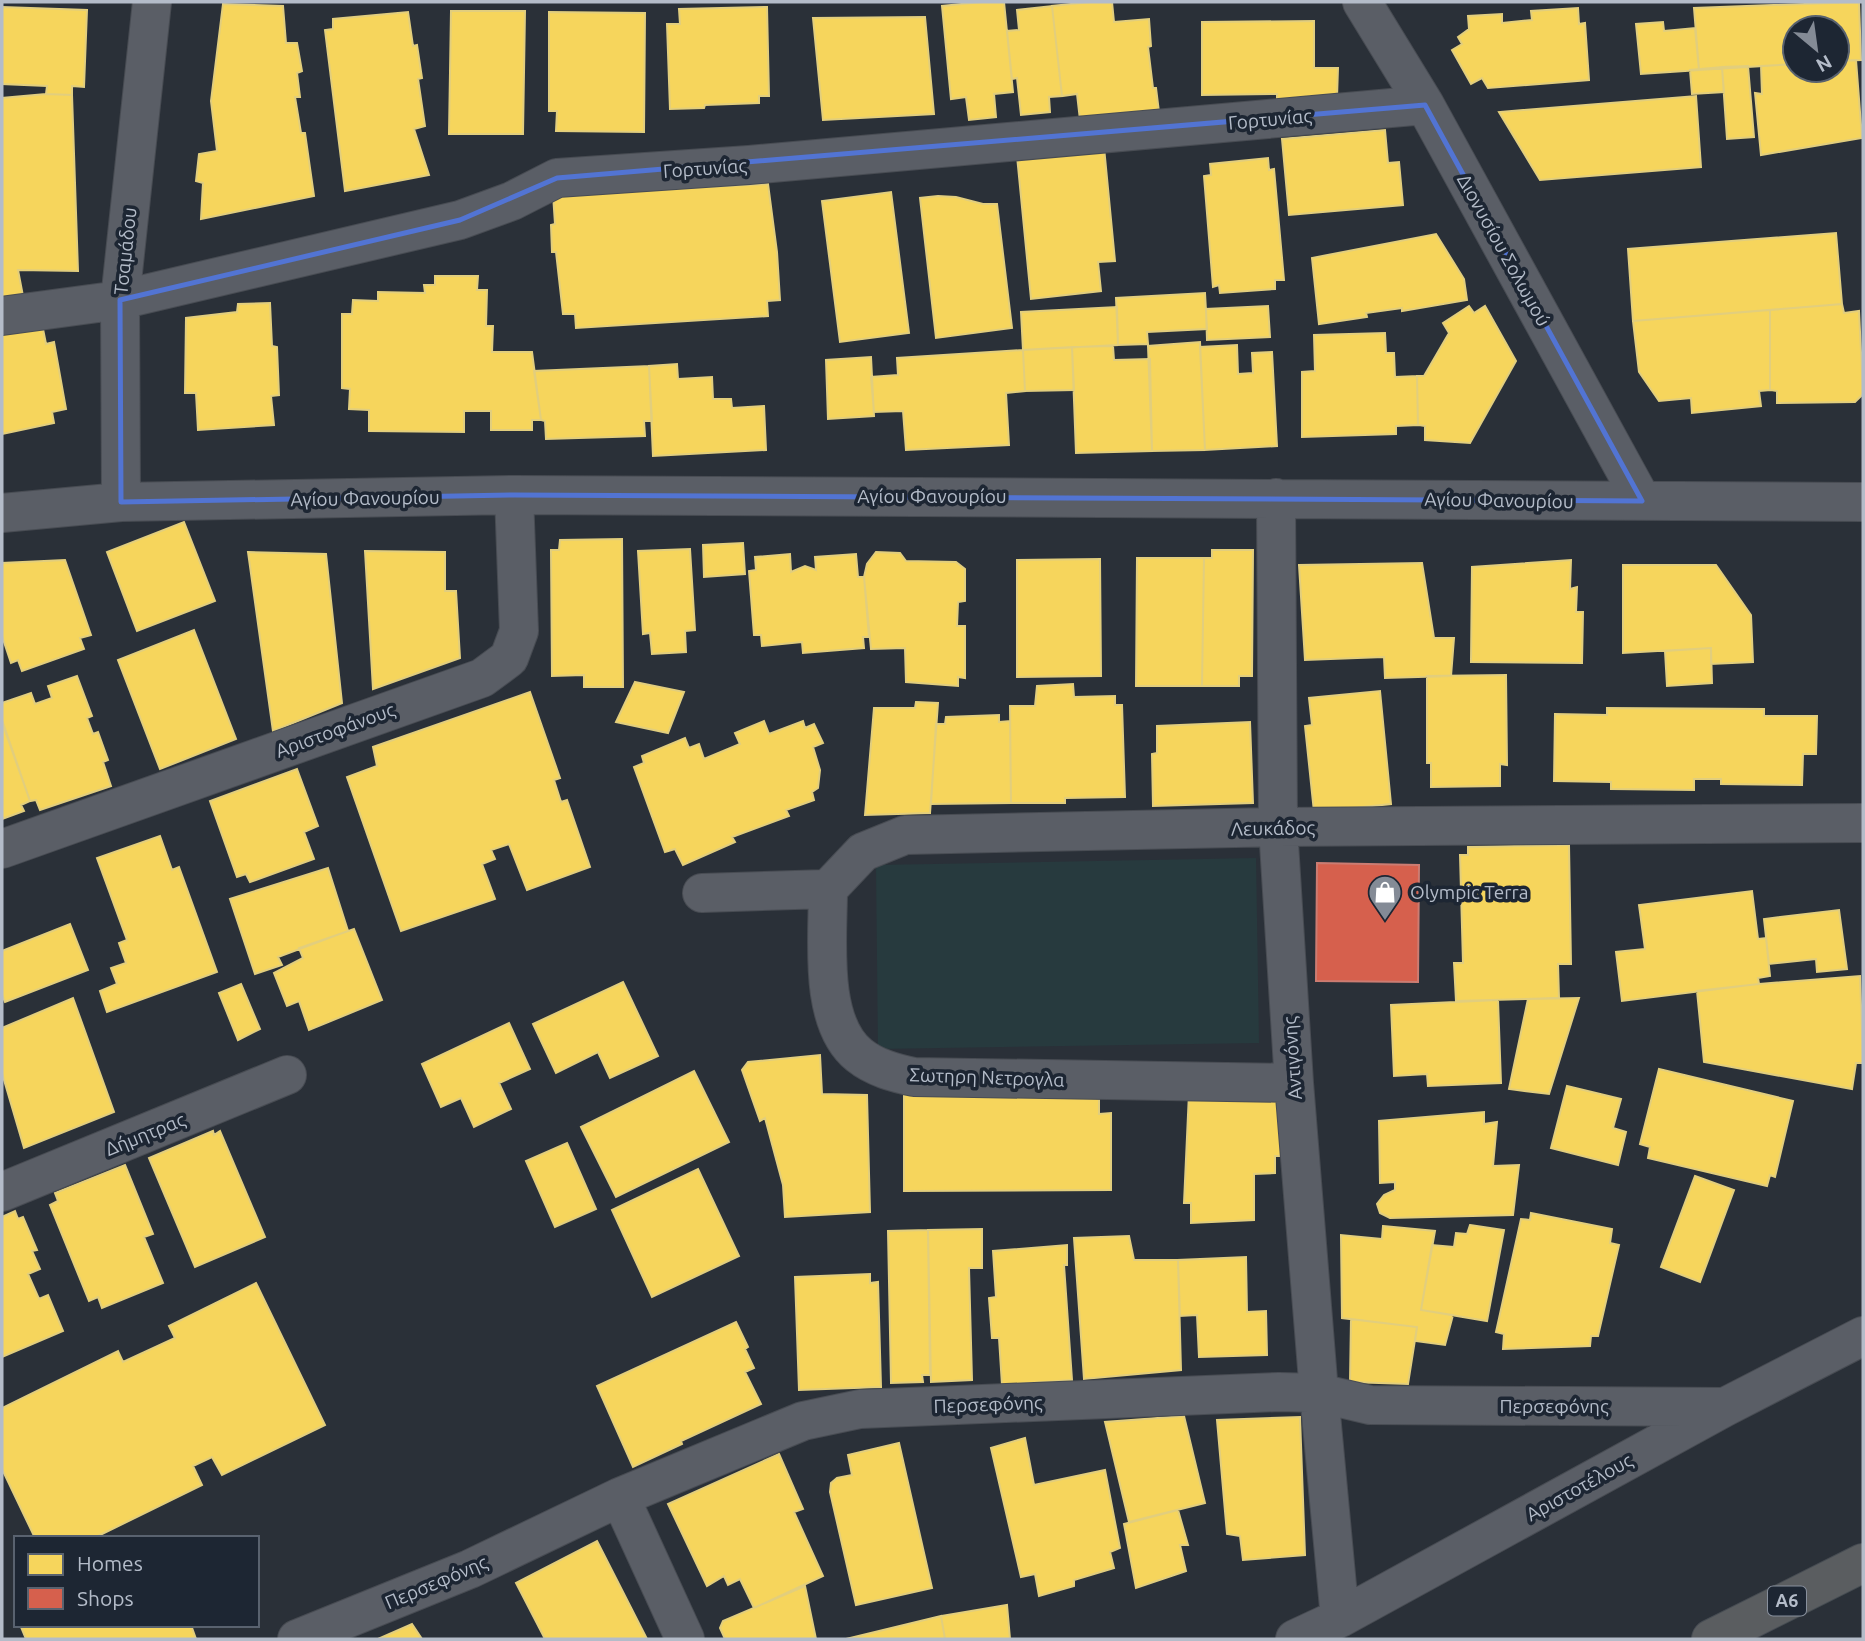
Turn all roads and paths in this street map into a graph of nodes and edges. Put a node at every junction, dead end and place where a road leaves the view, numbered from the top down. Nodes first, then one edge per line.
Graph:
1 (152, 2) edge
2 (1362, 2) edge
3 (1425, 105) junction
4 (120, 300) junction
5 (2, 316) edge
6 (514, 495) junction
7 (1276, 498) junction
8 (1642, 501) junction
9 (121, 502) junction
10 (1863, 502) edge
11 (2, 513) edge
12 (1863, 823) edge
13 (1278, 827) junction
14 (2, 849) edge
15 (828, 889) junction
16 (702, 893) dead end
17 (287, 1075) dead end
18 (1293, 1083) junction
19 (2, 1192) edge
20 (1863, 1336) edge
21 (1319, 1393) junction
22 (1725, 1407) junction
23 (620, 1497) junction
24 (1863, 1563) edge
25 (1340, 1618) junction
26 (297, 1639) edge
27 (685, 1639) edge
28 (1295, 1639) edge
29 (1711, 1639) edge

1 - 4 street, Τσαμάδου
2 - 3 street, Διονυσίου Σολωμού
3 - 4 street, Γορτυνίας
3 - 8 street, Διονυσίου Σολωμού
4 - 5 street, Γορτυνίας
4 - 9 street, Τσαμάδου
6 - 7 street, Αγίου Φανουρίου
6 - 9 street, Αγίου Φανουρίου
6 - 14 street, Αριστοφάνους
7 - 8 street, Αγίου Φανουρίου
7 - 13 street, Αντιγόνης
8 - 10 street, Αγίου Φανουρίου
9 - 11 street, Αγίου Φανουρίου
12 - 13 street, Λευκάδος
13 - 15 street, Λευκάδος
13 - 18 street, Αντιγόνης
15 - 16 street
15 - 18 street, Σωτηρη Νετρογλα
17 - 19 street, Δήμητρας
18 - 21 street, Αντιγόνης
20 - 22 street, Αριστοτέλους
21 - 22 street, Περσεφόνης
21 - 23 street, Περσεφόνης
21 - 25 street, Αντιγόνης
22 - 25 street, Αριστοτέλους
23 - 26 street, Περσεφόνης
23 - 27 street
24 - 29 highway, Α6
25 - 28 street, Αριστοτέλους

